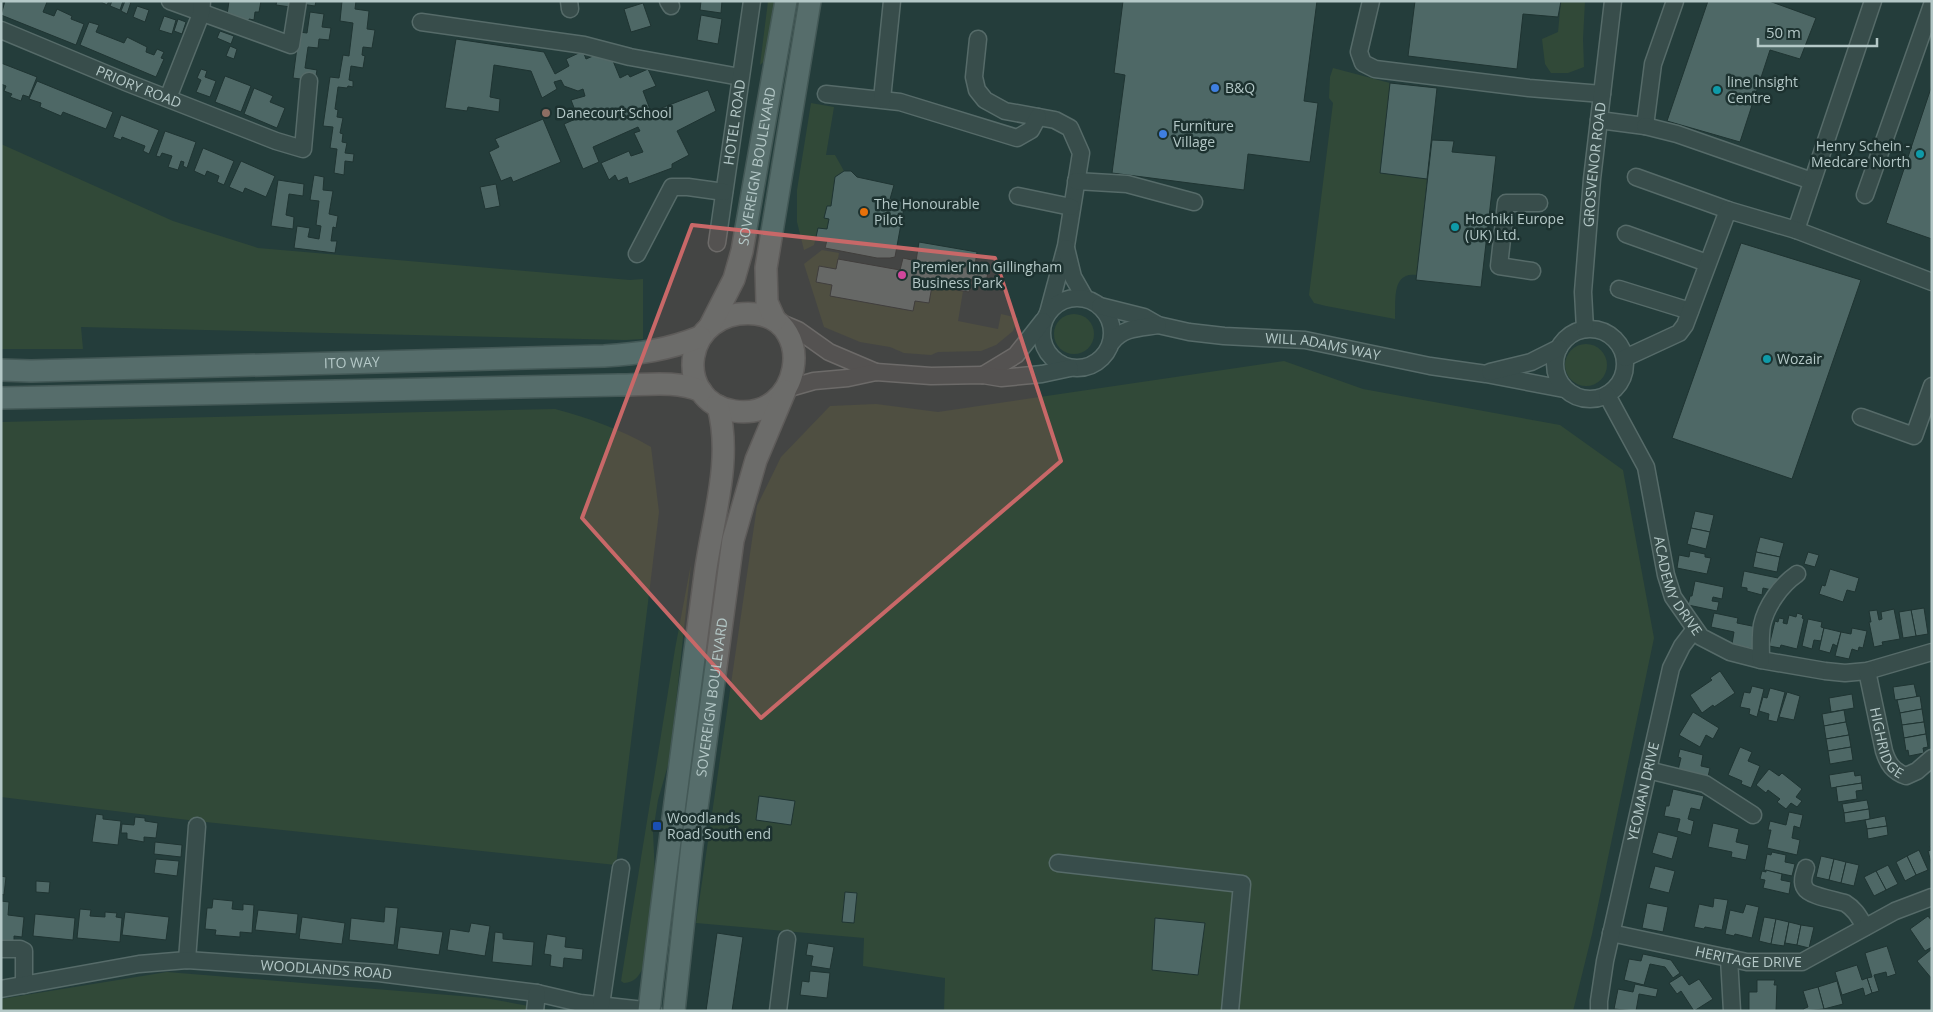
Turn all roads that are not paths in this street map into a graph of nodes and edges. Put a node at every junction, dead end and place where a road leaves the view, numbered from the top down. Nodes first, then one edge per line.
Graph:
1 (170, 1) edge
2 (298, 1) edge
3 (752, 1) edge
4 (786, 1) edge
5 (810, 1) edge
6 (892, 1) edge
7 (1371, 1) edge
8 (1613, 1) edge
9 (1675, 1) edge
10 (1873, 1) edge
11 (1932, 5) edge
12 (202, 8) edge
13 (421, 22) dead end
14 (1, 30) edge
15 (978, 39) dead end
16 (740, 77) junction
17 (308, 81) dead end
18 (826, 94) dead end
19 (1602, 94) junction
20 (168, 98) junction
21 (882, 99) junction
22 (1038, 117) junction
23 (1599, 120) junction
24 (1645, 126) junction
25 (1636, 177) dead end
26 (1076, 181) junction
27 (1812, 181) junction
28 (724, 192) junction
29 (1865, 195) dead end
30 (1018, 196) dead end
31 (1194, 202) dead end
32 (1539, 202) dead end
33 (1071, 207) junction
34 (1728, 210) junction
35 (1796, 230) junction
36 (1626, 234) dead end
37 (717, 243) dead end
38 (1066, 246) junction
39 (637, 254) dead end
40 (1707, 263) junction
41 (1532, 270) dead end
42 (1932, 282) edge
43 (1619, 289) dead end
44 (1085, 298) junction
45 (1100, 306) junction
46 (1690, 311) junction
47 (1047, 316) junction
48 (775, 320) junction
49 (1158, 325) junction
50 (1585, 329) junction
51 (705, 332) junction
52 (1112, 342) junction
53 (1558, 348) junction
54 (1625, 358) junction
55 (1070, 368) junction
56 (1, 370) edge
57 (876, 372) junction
58 (1486, 374) junction
59 (984, 375) junction
60 (1932, 386) edge
61 (1564, 388) junction
62 (786, 390) junction
63 (701, 391) junction
64 (1607, 395) junction
65 (1, 398) edge
66 (718, 406) junction
67 (1861, 417) dead end
68 (1797, 574) dead end
69 (1695, 629) junction
70 (1932, 652) edge
71 (1761, 660) junction
72 (1867, 671) junction
73 (1932, 758) edge
74 (1648, 770) junction
75 (1753, 815) dead end
76 (197, 826) dead end
77 (1058, 863) dead end
78 (621, 868) dead end
79 (1806, 868) dead end
80 (1932, 897) edge
81 (1865, 927) junction
82 (1611, 933) junction
83 (787, 939) dead end
84 (1, 949) edge
85 (1729, 958) junction
86 (186, 960) junction
87 (24, 985) junction
88 (1, 989) edge
89 (537, 993) junction
90 (601, 1005) junction
91 (650, 1010) edge
92 (535, 1011) edge
93 (674, 1011) edge
94 (778, 1011) edge
95 (1230, 1011) edge
96 (1599, 1011) edge
97 (1732, 1011) edge

1 - 12 street
2 - 12 street
3 - 16 street, HOTEL ROAD
4 - 51 main road, SOVEREIGN BOULEVARD
5 - 48 main road, SOVEREIGN BOULEVARD
6 - 21 street
7 - 19 street
8 - 19 street, GROSVENOR ROAD
9 - 24 street
10 - 27 street
11 - 29 street
12 - 20 street
13 - 16 street
14 - 20 street, PRIORY ROAD
15 - 22 street
16 - 28 street, HOTEL ROAD
17 - 20 street, PRIORY ROAD
18 - 21 street
19 - 23 street, GROSVENOR ROAD
21 - 22 street
22 - 26 street
23 - 24 street
23 - 50 street, GROSVENOR ROAD
24 - 27 street
25 - 34 street
26 - 31 street
26 - 33 street
27 - 35 street
28 - 37 street, HOTEL ROAD
28 - 39 street
30 - 33 street
32 - 41 street
33 - 38 street
34 - 35 street
34 - 40 street
35 - 42 street
36 - 40 street
38 - 44 street
38 - 47 street
40 - 46 street
43 - 46 street
44 - 45 street
44 - 47 street
45 - 49 street, WILL ADAMS WAY
45 - 52 street
46 - 54 street
47 - 55 street
47 - 59 street
48 - 51 main road
48 - 57 street
48 - 62 main road
49 - 52 street, WILL ADAMS WAY
49 - 58 street, WILL ADAMS WAY
50 - 53 street
50 - 54 street
51 - 56 main road, ITO WAY
51 - 63 main road
52 - 55 street
53 - 58 street, WILL ADAMS WAY
53 - 61 street
54 - 64 street
55 - 59 street
57 - 59 street
57 - 62 street
58 - 61 street, WILL ADAMS WAY
60 - 67 street
61 - 64 street
62 - 66 main road
62 - 93 main road, SOVEREIGN BOULEVARD
63 - 65 main road, ITO WAY
63 - 66 main road
64 - 69 street, ACADEMY DRIVE
66 - 91 main road, SOVEREIGN BOULEVARD
68 - 71 street
69 - 71 street, ACADEMY DRIVE
69 - 74 street, YEOMAN DRIVE
70 - 72 street, ACADEMY DRIVE
71 - 72 street, ACADEMY DRIVE
72 - 73 street, HIGHRIDGE
74 - 75 street
74 - 82 street, YEOMAN DRIVE
76 - 86 street
77 - 95 street
78 - 90 street
79 - 81 street
80 - 81 street, HERITAGE DRIVE
81 - 85 street, HERITAGE DRIVE
82 - 85 street, HERITAGE DRIVE
82 - 96 street, YEOMAN DRIVE
83 - 94 street
84 - 87 street
85 - 97 street
86 - 87 street, WOODLANDS ROAD
86 - 89 street, WOODLANDS ROAD
87 - 88 street, WOODLANDS ROAD
89 - 90 street, WOODLANDS ROAD
89 - 92 street
90 - 91 street, WOODLANDS ROAD

